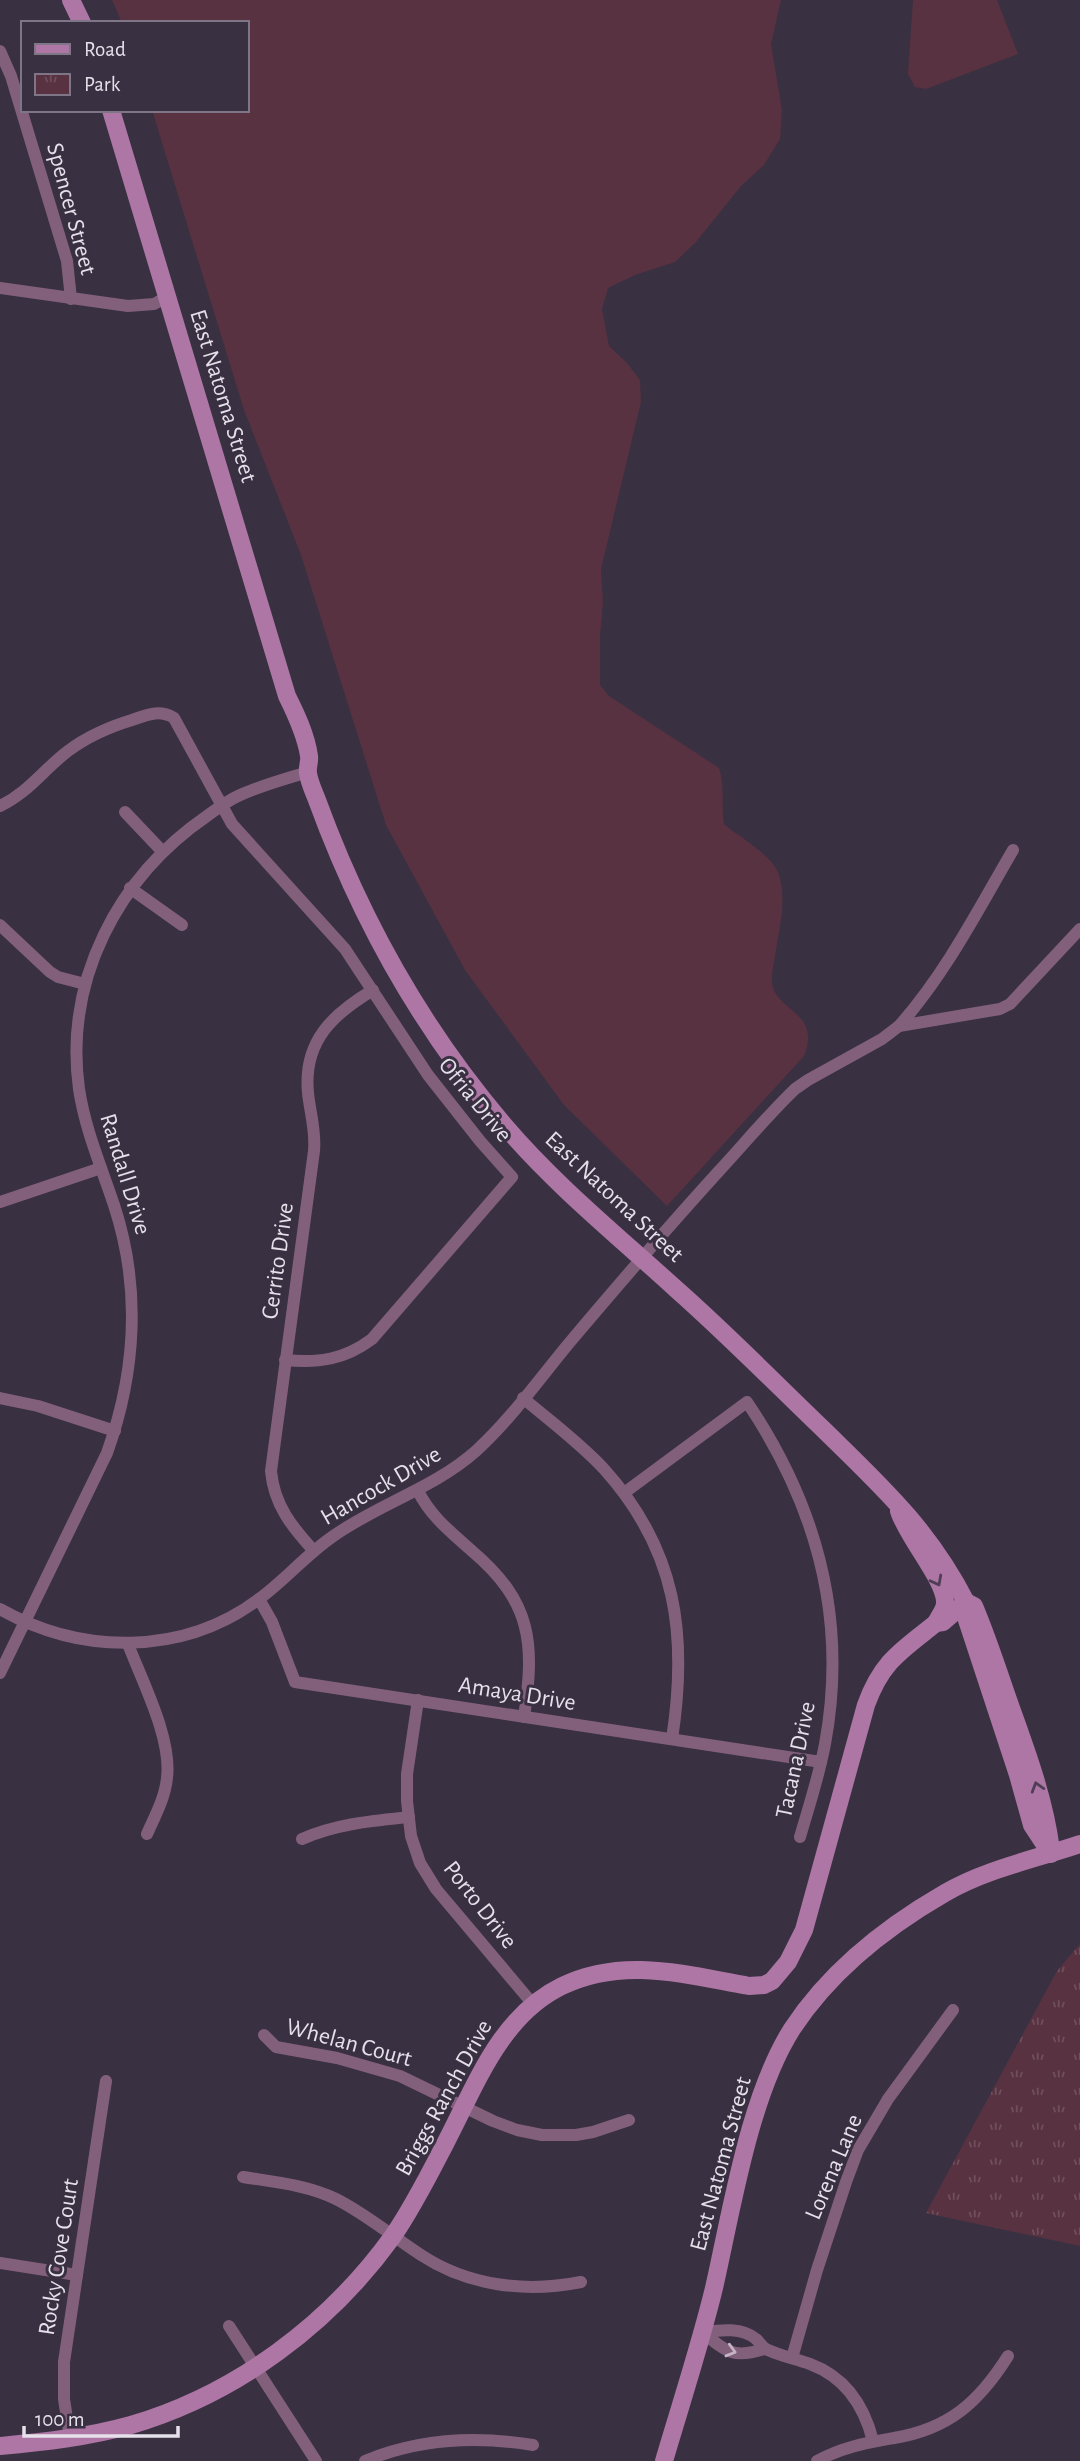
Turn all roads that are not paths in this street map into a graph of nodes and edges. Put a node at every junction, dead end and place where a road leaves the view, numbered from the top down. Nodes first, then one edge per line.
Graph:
1 (71, 0) edge
2 (81, 21) edge
3 (0, 51) edge
4 (21, 109) edge
5 (22, 112) edge
6 (112, 112) edge
7 (0, 288) edge
8 (167, 297) junction
9 (71, 299) junction
10 (308, 772) junction
11 (0, 806) edge
12 (222, 806) junction
13 (125, 812) dead end
14 (1013, 850) dead end
15 (162, 851) junction
16 (131, 888) junction
17 (0, 925) edge
18 (182, 925) dead end
19 (1080, 929) edge
20 (85, 984) junction
21 (373, 990) junction
22 (899, 1026) junction
23 (101, 1168) junction
24 (0, 1202) edge
25 (641, 1258) junction
26 (285, 1360) junction
27 (0, 1398) edge
28 (523, 1398) junction
29 (115, 1431) junction
30 (418, 1491) junction
31 (624, 1493) junction
32 (895, 1500) junction
33 (314, 1551) junction
34 (260, 1599) junction
35 (966, 1602) junction
36 (0, 1609) edge
37 (25, 1622) junction
38 (936, 1623) junction
39 (128, 1644) junction
40 (0, 1673) edge
41 (418, 1700) junction
42 (524, 1717) junction
43 (672, 1739) junction
44 (821, 1762) junction
45 (408, 1817) junction
46 (147, 1834) dead end
47 (800, 1837) dead end
48 (302, 1839) dead end
49 (1080, 1844) edge
50 (1051, 1854) junction
51 (532, 2003) junction
52 (953, 2010) dead end
53 (264, 2035) dead end
54 (106, 2081) dead end
55 (464, 2107) junction
56 (629, 2120) dead end
57 (243, 2177) dead end
58 (393, 2236) junction
59 (0, 2263) edge
60 (77, 2275) junction
61 (581, 2282) dead end
62 (229, 2326) dead end
63 (703, 2332) junction
64 (764, 2349) junction
65 (1008, 2356) dead end
66 (792, 2358) junction
67 (256, 2367) junction
68 (70, 2438) junction
69 (873, 2441) junction
70 (533, 2445) dead end
71 (0, 2446) edge
72 (316, 2461) edge
73 (365, 2461) edge
74 (664, 2461) edge
75 (817, 2461) edge

1 - 2 main road
3 - 4 street, Spencer Street
5 - 9 street, Spencer Street
6 - 8 main road, East Natoma Street
7 - 9 street
8 - 9 street
8 - 10 main road, East Natoma Street
10 - 12 street, Randall Drive
10 - 25 main road, East Natoma Street
11 - 12 street, Ofria Drive
12 - 15 street, Randall Drive
12 - 21 street, Ofria Drive
13 - 15 street
14 - 22 street
15 - 16 street, Randall Drive
16 - 18 street
16 - 20 street, Randall Drive
17 - 20 street
19 - 22 street
20 - 23 street, Randall Drive
21 - 26 street, Cerrito Drive
21 - 26 street, Ofria Drive
22 - 25 street, Hancock Drive
23 - 24 street
23 - 29 street, Randall Drive
25 - 28 street, Hancock Drive
25 - 32 main road, East Natoma Street
26 - 33 street, Cerrito Drive
27 - 29 street
28 - 30 street, Hancock Drive
28 - 31 street
29 - 37 street, Randall Drive
30 - 33 street, Hancock Drive
30 - 42 street
31 - 43 street
31 - 44 street, Tacana Drive
32 - 35 main road, East Natoma Street
32 -> 38 main road
33 - 34 street, Hancock Drive
34 - 39 street, Hancock Drive
34 - 41 street, Amaya Drive
35 - 38 main road, Briggs Ranch Drive
35 - 50 main road, East Natoma Street
36 - 37 street, Hancock Drive
37 - 39 street, Hancock Drive
37 - 40 street, Randall Drive
38 - 51 main road, Briggs Ranch Drive
39 - 46 street
41 - 42 street, Amaya Drive
41 - 45 street, Porto Drive
42 - 43 street, Amaya Drive
43 - 44 street, Amaya Drive
44 - 47 street, Tacana Drive
45 - 48 street
45 - 51 street, Porto Drive
49 - 50 main road
50 - 63 main road, East Natoma Street
51 - 55 main road, Briggs Ranch Drive
52 - 66 street, Lorena Lane
53 - 55 street, Whelan Court
54 - 60 street, Rocky Cove Court
55 - 56 street, Whelan Court
55 - 58 main road, Briggs Ranch Drive
57 - 58 street
58 - 61 street
58 - 67 main road, Briggs Ranch Drive
59 - 60 street
60 - 68 street, Rocky Cove Court
62 - 67 street
63 - 64 street
63 -> 64 street
63 - 74 main road, East Natoma Street
64 - 66 street
65 - 69 street
66 - 69 street
67 - 68 main road, Briggs Ranch Drive
67 - 72 street
68 - 71 main road, Briggs Ranch Drive
69 - 75 street
70 - 73 street

